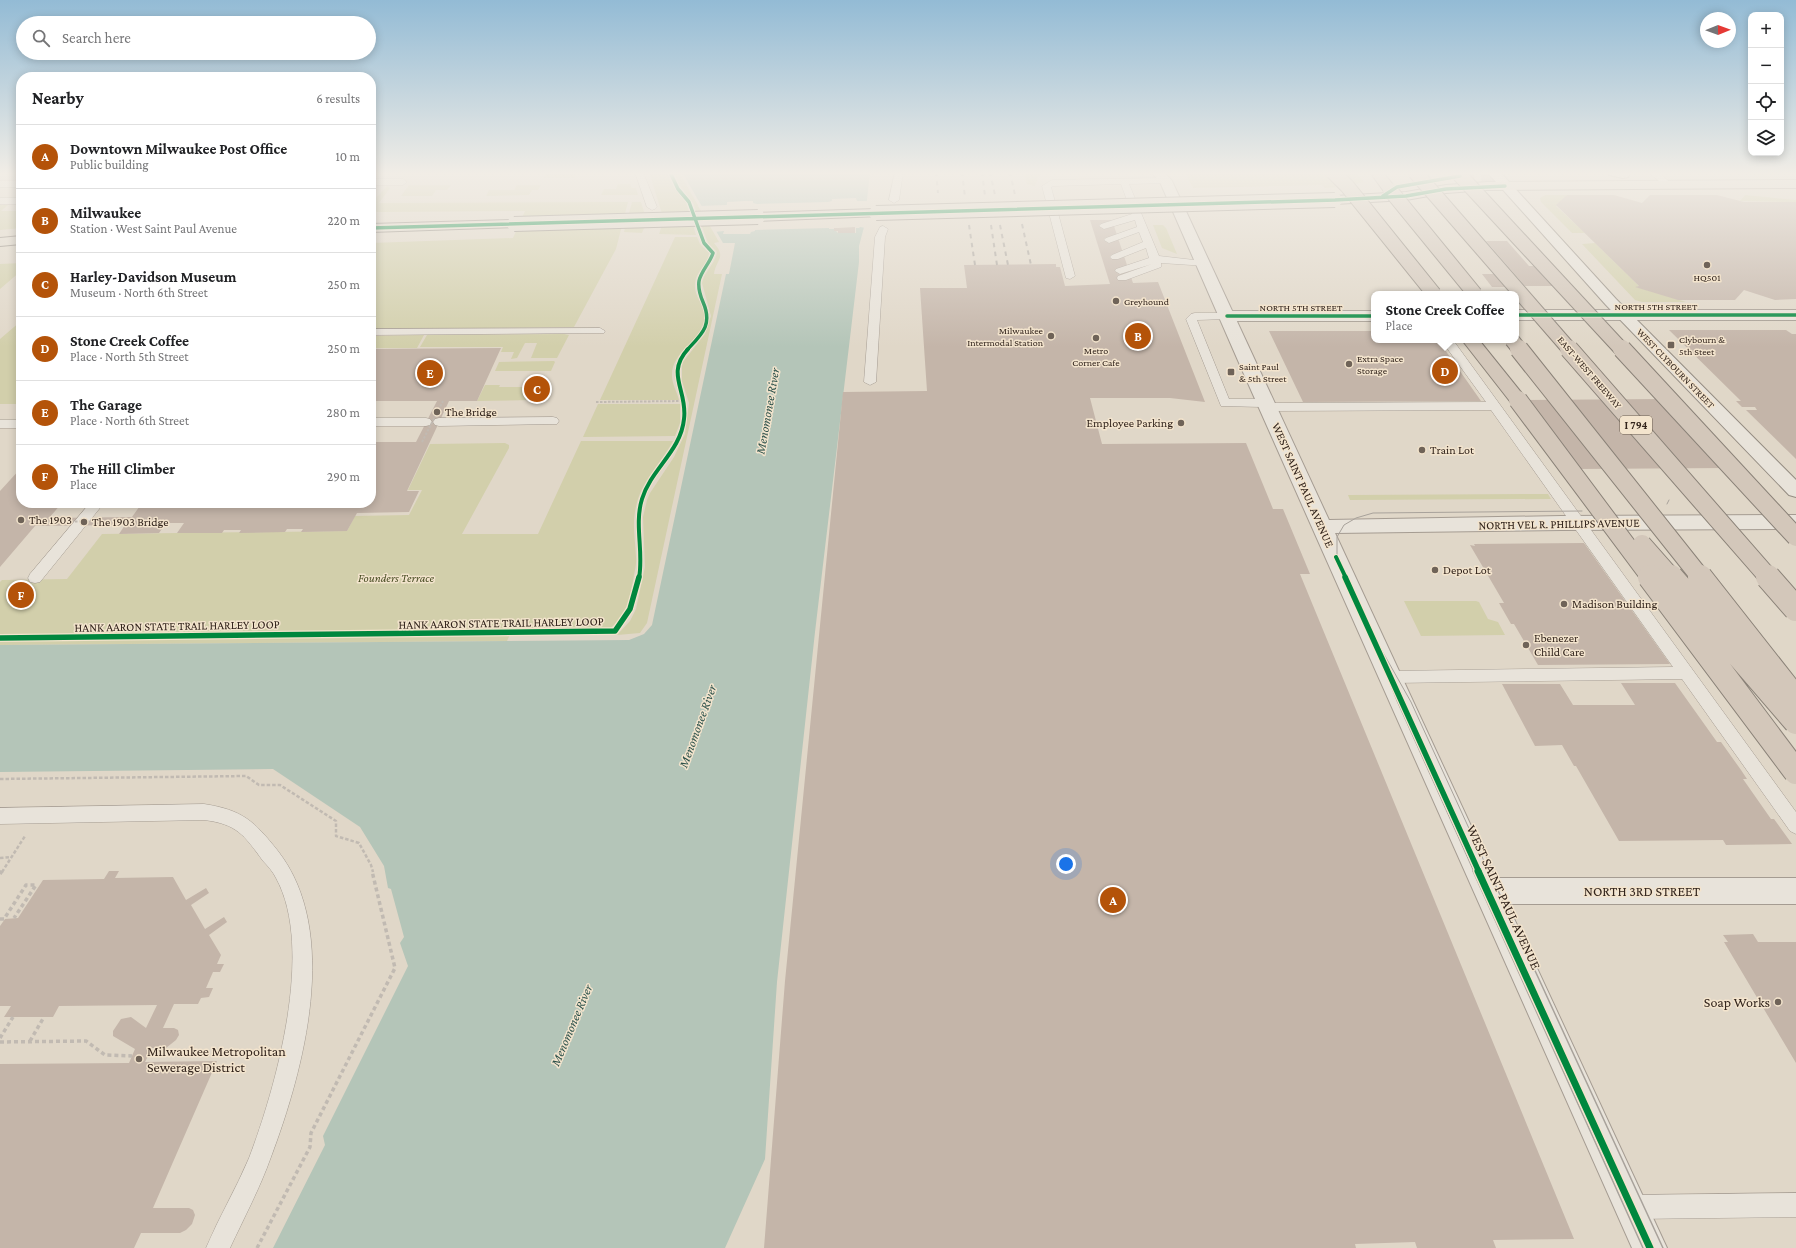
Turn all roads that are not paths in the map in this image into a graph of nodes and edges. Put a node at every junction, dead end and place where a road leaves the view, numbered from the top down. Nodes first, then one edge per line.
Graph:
1 (883, 230) edge
2 (1058, 230) edge
3 (1189, 230) edge
4 (1383, 230) edge
5 (1423, 230) edge
6 (1466, 230) edge
7 (1514, 230) edge
8 (1546, 230) edge
9 (1144, 233) junction
10 (16, 240) edge
11 (0, 242) edge
12 (1112, 248) junction
13 (1203, 264) junction
14 (1070, 276) dead end
15 (1432, 291) edge
16 (1473, 291) edge
17 (1519, 291) edge
18 (1519, 291) edge
19 (1519, 315) edge
20 (1625, 315) junction
21 (1796, 315) edge
22 (1227, 316) junction
23 (1371, 316) edge
24 (600, 331) dead end
25 (376, 332) edge
26 (1448, 343) edge
27 (1472, 343) edge
28 (1514, 343) edge
29 (870, 382) dead end
30 (1518, 400) junction
31 (1266, 405) junction
32 (1494, 406) junction
33 (553, 421) dead end
34 (376, 422) edge
35 (426, 422) dead end
36 (439, 422) dead end
37 (0, 424) edge
38 (16, 424) edge
39 (1796, 491) edge
40 (93, 508) edge
41 (1796, 522) edge
42 (1578, 523) junction
43 (1322, 527) junction
44 (1796, 537) edge
45 (36, 578) dead end
46 (1796, 609) edge
47 (1686, 673) junction
48 (1391, 677) junction
49 (1796, 699) edge
50 (1796, 722) edge
51 (1796, 772) edge
52 (0, 816) edge
53 (1796, 826) edge
54 (1489, 891) junction
55 (1796, 891) edge
56 (1796, 1205) edge
57 (1632, 1207) junction
58 (218, 1248) edge
59 (1650, 1248) edge

1 - 29 lane
2 - 14 lane
3 - 13 street, WEST SAINT PAUL AVENUE
4 - 15 highway, bridge
5 - 16 highway, bridge
6 - 18 highway, EAST-WEST FREEWAY / I 794, bridge
7 - 44 highway, bridge
8 - 20 street, WEST CLYBOURN STREET
9 - 12 lane
9 - 12 lane
9 - 12 lane
9 - 12 lane
9 - 12 lane
9 - 13 lane
10 - 11 main road
13 - 22 street, WEST SAINT PAUL AVENUE
17 - 46 highway, EAST-WEST FREEWAY / I 794, bridge
19 - 20 street, NORTH 5TH STREET
20 - 21 street, NORTH 5TH STREET
20 - 39 street, WEST CLYBOURN STREET
22 - 23 street, NORTH 5TH STREET
22 - 31 street, WEST SAINT PAUL AVENUE
22 - 31 lane
24 - 25 lane
26 - 32 lane
27 - 30 highway
28 - 49 highway, bridge
30 - 50 highway, bridge
30 - 51 highway, bridge
31 - 32 lane
31 - 43 street, WEST SAINT PAUL AVENUE
32 - 42 lane
33 - 36 lane
34 - 35 lane
37 - 38 lane
40 - 45 lane
41 - 42 street, NORTH VEL R. PHILLIPS AVENUE
42 - 43 street, NORTH VEL R. PHILLIPS AVENUE
42 - 47 lane
43 - 48 street, WEST SAINT PAUL AVENUE
47 - 48 lane
47 - 53 lane
48 - 54 street, WEST SAINT PAUL AVENUE
52 - 58 lane
54 - 55 street, NORTH 3RD STREET
54 - 57 street, WEST SAINT PAUL AVENUE
56 - 57 lane
57 - 59 street, WEST SAINT PAUL AVENUE

